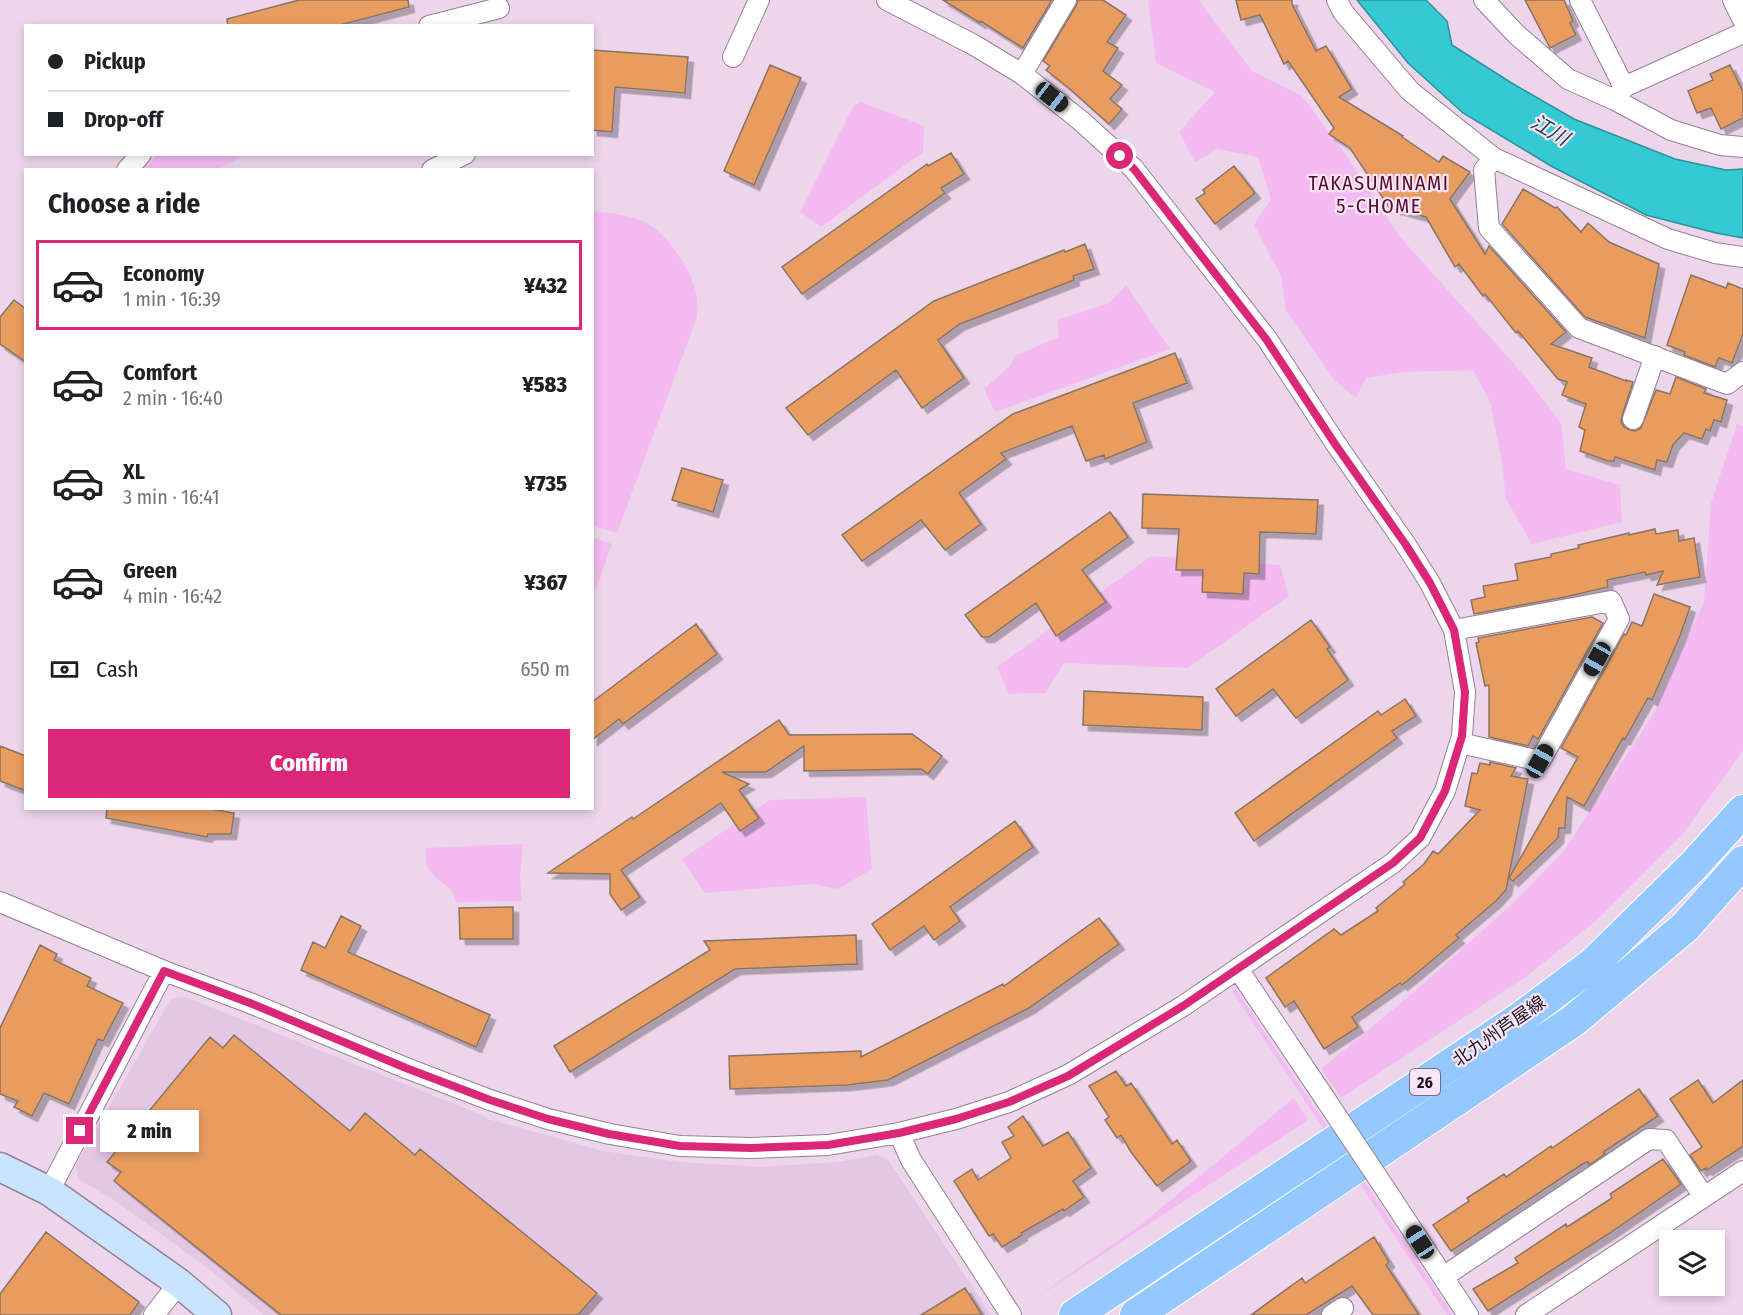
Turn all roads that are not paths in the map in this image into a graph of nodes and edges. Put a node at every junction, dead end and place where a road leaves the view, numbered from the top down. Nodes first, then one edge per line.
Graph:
1 (759, 0) edge
2 (887, 0) edge
3 (1066, 0) edge
4 (1337, 0) edge
5 (1484, 0) edge
6 (1580, 0) edge
7 (1733, 0) edge
8 (499, 11) edge
9 (1743, 20) edge
10 (438, 24) edge
11 (1743, 33) edge
12 (733, 57) dead end
13 (1022, 74) junction
14 (1620, 93) junction
15 (1743, 147) edge
16 (139, 156) edge
17 (461, 156) edge
18 (1494, 158) junction
19 (129, 168) edge
20 (436, 168) edge
21 (1743, 257) edge
22 (1655, 356) junction
23 (1743, 372) edge
24 (1633, 419) dead end
25 (1454, 630) junction
26 (1460, 742) junction
27 (1743, 811) edge
28 (1743, 862) edge
29 (0, 902) edge
30 (1238, 969) junction
31 (164, 971) junction
32 (899, 1133) junction
33 (0, 1167) edge
34 (1743, 1171) edge
35 (49, 1191) junction
36 (1704, 1197) junction
37 (1443, 1276) junction
38 (179, 1283) junction
39 (154, 1315) edge
40 (217, 1315) edge
41 (1011, 1315) edge
42 (1075, 1315) edge
43 (1136, 1315) edge
44 (1468, 1315) edge
45 (1526, 1315) edge

1 - 12 street
2 - 13 street
3 - 13 street
4 - 18 street
5 - 14 street
6 - 14 street
7 - 9 street
8 - 10 street
11 - 14 street
13 - 25 street
14 - 15 street
16 - 19 street
17 - 20 street
18 - 21 street
18 - 22 street
22 - 23 street
22 - 24 street
25 - 26 street
25 - 26 street
26 - 30 street
27 - 42 main road, 北九州芦屋線 / 26
28 - 43 main road, 北九州芦屋線 / 26
29 - 31 street
30 - 32 street
30 - 37 street, bridge
31 - 32 street
31 - 35 street
32 - 41 street
33 - 35 street
34 - 36 street
35 - 38 street
36 - 37 street
36 - 45 street
37 - 44 street
38 - 39 street
38 - 40 street

